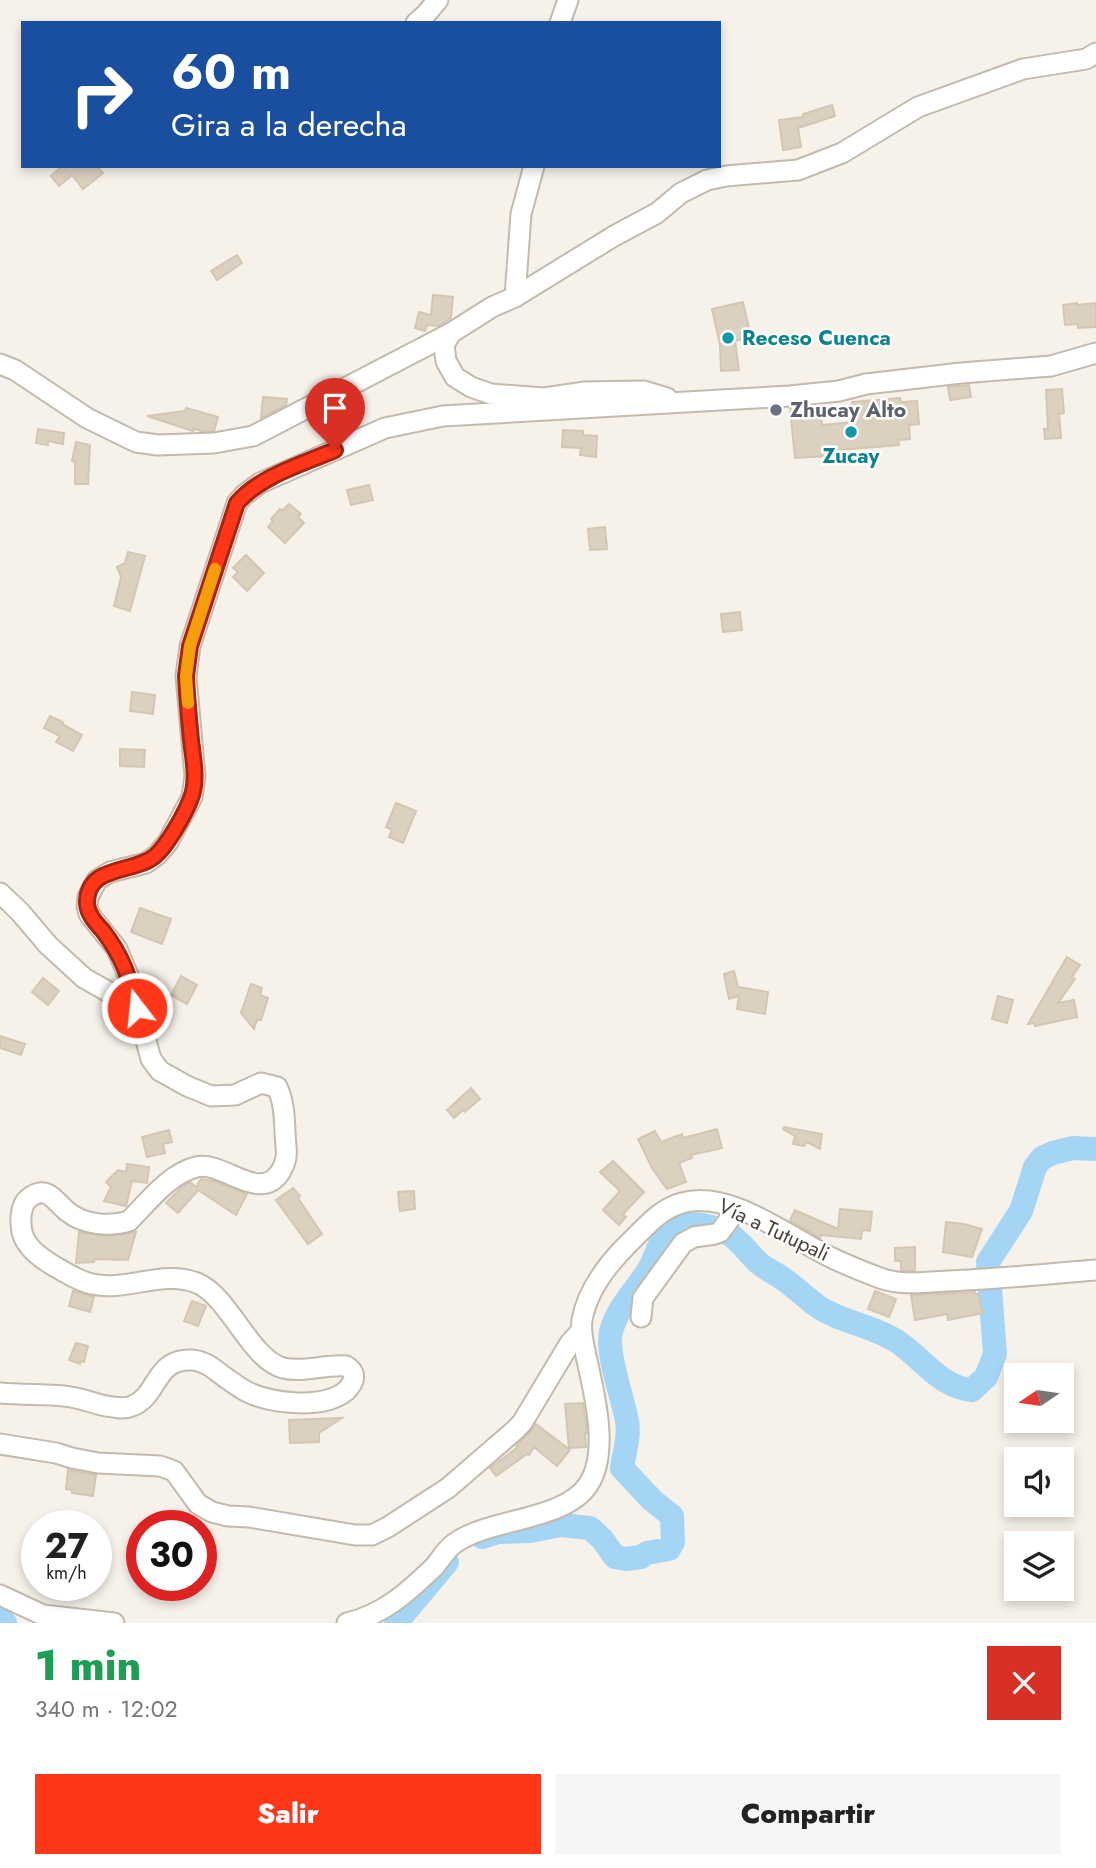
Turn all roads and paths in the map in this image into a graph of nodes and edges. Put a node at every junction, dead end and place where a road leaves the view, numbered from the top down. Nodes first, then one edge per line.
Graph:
1 (438, 0) edge
2 (568, 0) edge
3 (418, 21) edge
4 (561, 21) edge
5 (1096, 53) edge
6 (533, 168) edge
7 (514, 297) junction
8 (450, 333) junction
9 (1096, 353) edge
10 (0, 364) edge
11 (681, 403) junction
12 (0, 893) edge
13 (137, 1008) junction
14 (736, 1212) junction
15 (1096, 1270) edge
16 (641, 1317) dead end
17 (581, 1331) junction
18 (0, 1393) edge
19 (0, 1444) edge
20 (0, 1595) edge
21 (114, 1623) edge
22 (347, 1623) edge

1 - 3 street
2 - 4 street
5 - 7 street
6 - 7 street
7 - 8 street
8 - 10 street
8 - 11 street
9 - 11 street
11 - 13 street
12 - 13 street
13 - 18 street
14 - 15 street, Vía a Tutupali
14 - 16 street
14 - 17 street, Vía a Tutupali
17 - 19 street
17 - 22 street, Vía a Tutupali
20 - 21 street

